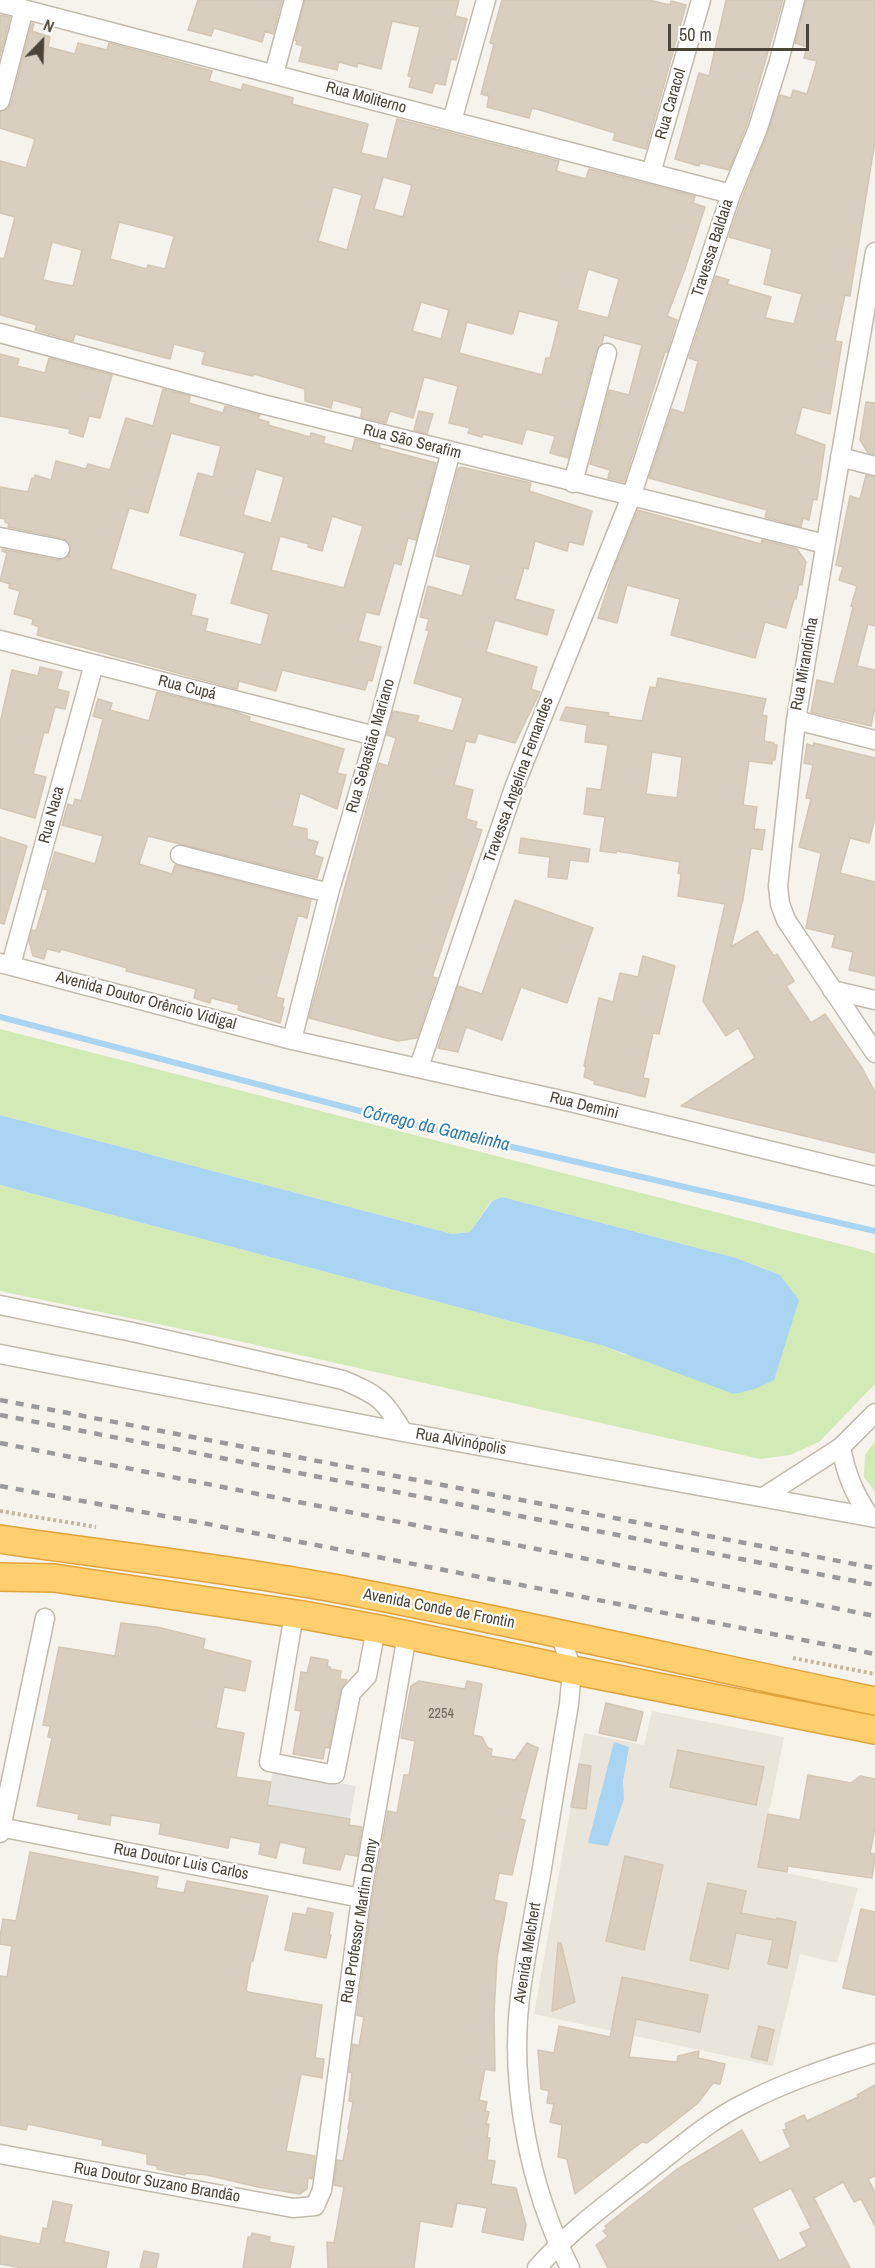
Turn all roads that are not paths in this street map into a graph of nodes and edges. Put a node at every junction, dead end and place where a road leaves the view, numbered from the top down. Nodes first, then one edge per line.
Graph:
1 (294, 0) edge
2 (486, 0) edge
3 (701, 0) edge
4 (795, 0) edge
5 (0, 3) edge
6 (24, 9) junction
7 (274, 74) junction
8 (0, 101) edge
9 (452, 121) junction
10 (651, 173) junction
11 (731, 194) junction
12 (875, 252) edge
13 (0, 333) edge
14 (607, 353) dead end
15 (451, 452) junction
16 (840, 457) junction
17 (875, 466) edge
18 (573, 483) junction
19 (631, 497) junction
20 (0, 537) edge
21 (825, 544) junction
22 (60, 549) dead end
23 (2, 643) edge
24 (94, 664) junction
25 (796, 720) junction
26 (375, 736) junction
27 (875, 740) edge
28 (180, 855) dead end
29 (329, 893) junction
30 (5, 964) edge
31 (832, 990) junction
32 (875, 1000) edge
33 (292, 1040) junction
34 (875, 1053) edge
35 (419, 1067) junction
36 (875, 1176) edge
37 (0, 1305) edge
38 (0, 1354) edge
39 (875, 1413) edge
40 (403, 1432) junction
41 (841, 1447) junction
42 (765, 1496) junction
43 (872, 1517) edge
44 (3, 1540) edge
45 (0, 1577) edge
46 (294, 1614) junction
47 (45, 1618) dead end
48 (376, 1628) junction
49 (560, 1634) junction
50 (407, 1635) junction
51 (572, 1670) junction
52 (875, 1701) edge
53 (875, 1730) edge
54 (0, 1829) edge
55 (361, 1898) junction
56 (875, 2053) edge
57 (0, 2154) edge
58 (315, 2206) joint
59 (558, 2244) junction
60 (537, 2268) edge
61 (570, 2268) edge

1 - 7 street
2 - 9 street
3 - 10 street, Rua Caracol
4 - 11 street, Travessa Baldaia
5 - 6 street, Rua Moliterno
6 - 7 street, Rua Moliterno
6 - 8 street
7 - 9 street, Rua Moliterno
9 - 10 street, Rua Moliterno
10 - 11 street, Rua Moliterno
11 - 19 street, Travessa Baldaia
12 - 16 street, Rua Mirandinha
13 - 15 street, Rua São Serafim
14 - 18 street
15 - 18 street, Rua São Serafim
15 - 26 street, Rua Sebastião Mariano
16 - 17 street
16 - 21 street, Rua Mirandinha
18 - 19 street, Rua São Serafim
19 - 21 street, Rua São Serafim
19 - 35 street, Travessa Angelina Fernandes
20 - 22 street
21 - 25 street, Rua Mirandinha
23 - 24 street, Rua Cupá
24 - 26 street, Rua Cupá
24 - 30 street, Rua Naca
25 - 27 street
25 - 31 street, Rua Mirandinha
26 - 29 street, Rua Sebastião Mariano
28 - 29 street
29 - 33 street, Rua Sebastião Mariano
30 - 33 street, Avenida Doutor Orêncio Vidigal
31 - 32 street
31 - 34 street, Rua Mirandinha
33 - 35 street, Rua Demini
35 - 36 street, Rua Demini
37 - 40 street, Rua Alvinópolis
38 - 40 street
39 - 41 street
40 - 42 street, Rua Alvinópolis
41 - 42 street
41 - 43 street
42 - 43 street, Rua Alvinópolis
44 - 49 highway, Avenida Conde de Frontin
45 - 46 highway, Avenida Conde de Frontin
46 - 48 highway, Avenida Conde de Frontin
46 - 48 street
47 - 54 street
48 - 50 highway, Avenida Conde de Frontin
49 - 51 street, Avenida Melchert
49 - 52 highway, Avenida Conde de Frontin
50 - 51 highway, Avenida Conde de Frontin
50 - 55 street, Rua Professor Martim Damy
51 - 53 highway, Avenida Conde de Frontin
51 - 59 street, Avenida Melchert
54 - 55 street, Rua Doutor Luis Carlos
55 - 58 street, Rua Professor Martim Damy
56 - 59 street
57 - 58 street, Rua Doutor Suzano Brandão
59 - 60 street
59 - 61 street, Avenida Melchert

